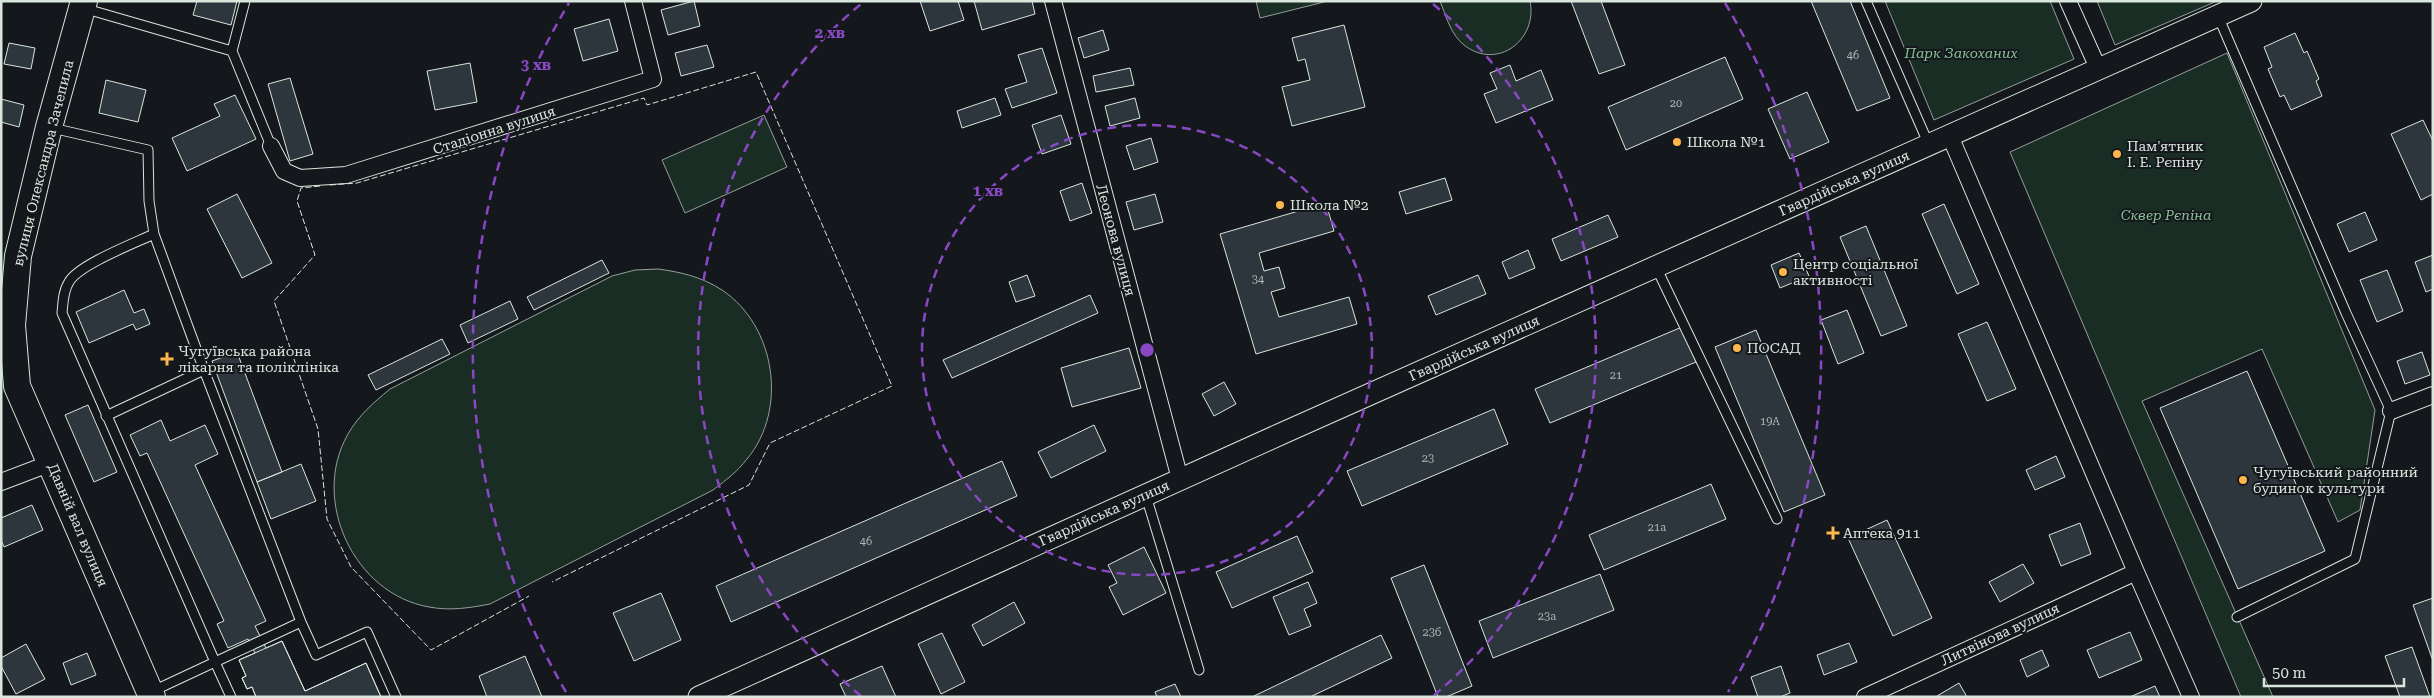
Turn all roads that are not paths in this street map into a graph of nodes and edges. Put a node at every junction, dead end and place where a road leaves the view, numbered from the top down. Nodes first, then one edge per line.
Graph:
1 (245, 1) edge
2 (633, 1) edge
3 (1052, 1) edge
4 (1866, 1) edge
5 (2068, 1) edge
6 (2250, 1) edge
7 (83, 4) edge
8 (2218, 16) junction
9 (232, 51) junction
10 (2098, 68) junction
11 (49, 127) junction
12 (1950, 136) junction
13 (1929, 145) junction
14 (270, 146) joint
15 (154, 234) junction
16 (1656, 267) junction
17 (1, 354) edge
18 (204, 370) junction
19 (17, 386) junction
20 (2433, 395) edge
21 (2391, 411) junction
22 (106, 416) junction
23 (51, 462) junction
24 (1180, 479) junction
25 (1, 482) edge
26 (1146, 495) junction
27 (1777, 519) dead end
28 (2136, 572) junction
29 (2237, 617) dead end
30 (301, 622) junction
31 (215, 662) junction
32 (1199, 670) dead end
33 (151, 694) edge
34 (230, 697) edge
35 (396, 697) edge
36 (698, 697) edge
37 (1865, 697) edge
38 (2191, 697) edge

1 - 9 lane
2 - 14 street, Стадіонна вулиця
3 - 24 street, Леонова вулиця
4 - 13 lane
5 - 10 street
6 - 8 street, Гвардійська вулиця
7 - 9 lane
7 - 11 main road, вулиця Олександра Зачепила
8 - 10 street, Гвардійська вулиця
8 - 21 lane
9 - 14 lane
10 - 12 street, Гвардійська вулиця
11 - 15 lane
11 - 19 main road, вулиця Олександра Зачепила
12 - 13 street, Гвардійська вулиця
12 - 28 street
13 - 16 street, Гвардійська вулиця
15 - 18 lane
15 - 22 lane
16 - 24 street, Гвардійська вулиця
16 - 27 lane
17 - 19 street, Давній вал вулиця
18 - 22 lane
18 - 30 lane
19 - 23 main road, Давній вал вулиця
20 - 21 street
21 - 29 lane
22 - 31 lane
23 - 25 street
23 - 33 main road, Давній вал вулиця
24 - 26 street, Гвардійська вулиця
26 - 32 lane
26 - 36 street, Гвардійська вулиця
28 - 37 street, Литвінова вулиця
28 - 38 street
30 - 31 lane
30 - 35 lane
31 - 33 lane
31 - 34 lane

